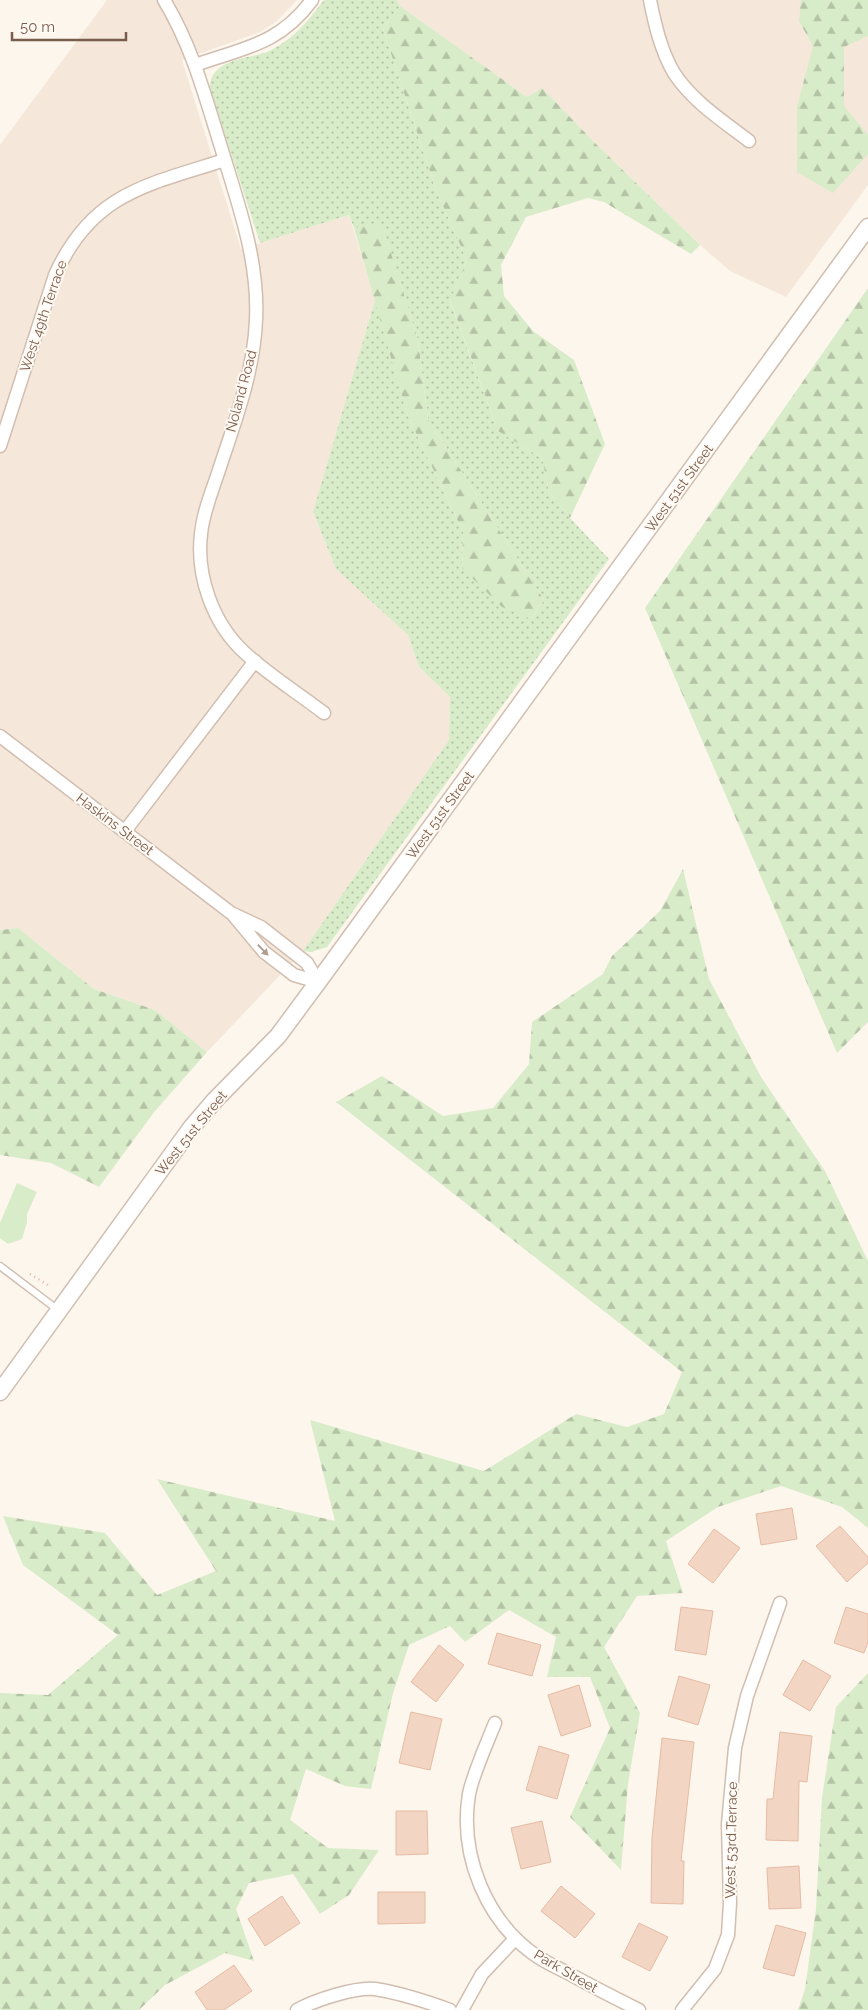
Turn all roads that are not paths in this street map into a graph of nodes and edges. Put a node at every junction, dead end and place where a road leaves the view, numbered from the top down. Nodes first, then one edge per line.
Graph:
1 (164, 0) edge
2 (312, 0) edge
3 (650, 0) edge
4 (195, 65) junction
5 (749, 141) dead end
6 (224, 160) junction
7 (868, 227) edge
8 (0, 446) edge
9 (256, 661) junction
10 (324, 713) dead end
11 (0, 736) edge
12 (125, 831) junction
13 (231, 912) junction
14 (318, 982) junction
15 (0, 1266) edge
16 (58, 1310) junction
17 (0, 1392) edge
18 (780, 1603) dead end
19 (495, 1723) dead end
20 (516, 1939) junction
21 (297, 2010) edge
22 (450, 2010) edge
23 (462, 2010) edge
24 (639, 2010) edge
25 (682, 2010) edge

1 - 4 street, Noland Road
2 - 4 street
3 - 5 street
4 - 6 street, Noland Road
6 - 8 street, West 49th Terrace
6 - 9 street, Noland Road
7 - 14 street, West 51st Street
9 - 10 street, Noland Road
9 - 12 street
11 - 12 street, Haskins Street
12 - 13 street, Haskins Street
13 - 14 street, Haskins Street
13 -> 14 street, Haskins Street
14 - 16 street, West 51st Street
15 - 16 lane
16 - 17 street, West 51st Street
18 - 25 street, West 53rd Terrace
19 - 20 street, Park Street
20 - 23 street
20 - 24 street, Park Street
21 - 22 street

